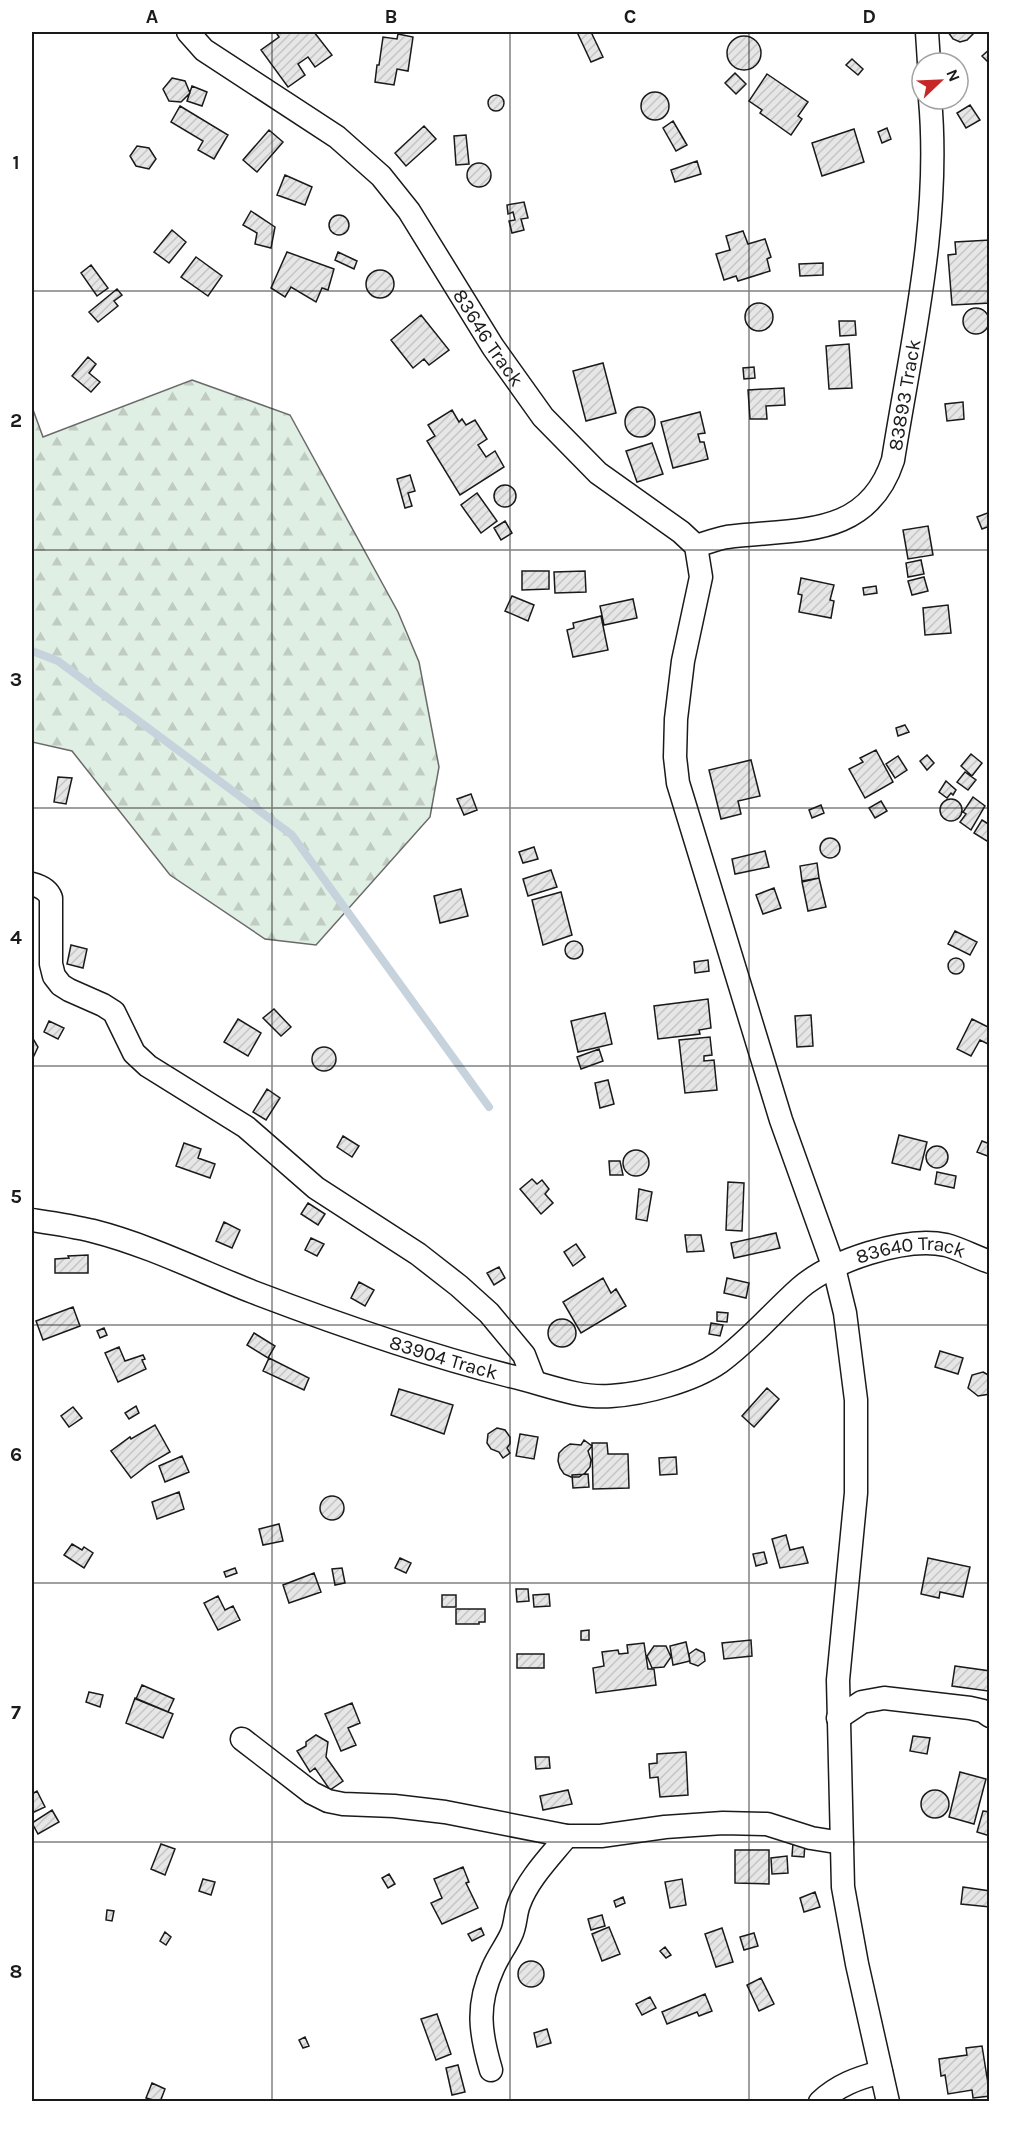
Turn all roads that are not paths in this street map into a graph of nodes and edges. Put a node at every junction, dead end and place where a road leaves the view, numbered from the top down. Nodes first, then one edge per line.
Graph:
1 (188, 32) edge
2 (927, 32) edge
3 (928, 51) edge
4 (931, 111) edge
5 (696, 546) junction
6 (32, 884) edge
7 (32, 1220) edge
8 (990, 1262) edge
9 (834, 1268) junction
10 (534, 1381) junction
11 (990, 1716) edge
12 (838, 1718) junction
13 (242, 1739) dead end
14 (567, 1836) junction
15 (842, 1843) junction
16 (491, 2070) dead end
17 (881, 2072) junction
18 (820, 2102) edge
19 (888, 2102) edge

1 - 5 street, 83646 Track
2 - 3 street
4 - 5 street, 83893 Track
5 - 9 street
6 - 10 street
7 - 10 street, 83904 Track
8 - 9 street, 83640 Track
9 - 10 street, 83904 Track
9 - 12 street
11 - 12 street
12 - 15 street
13 - 14 street
14 - 15 street
14 - 16 street
15 - 17 street
17 - 18 street
17 - 19 street

